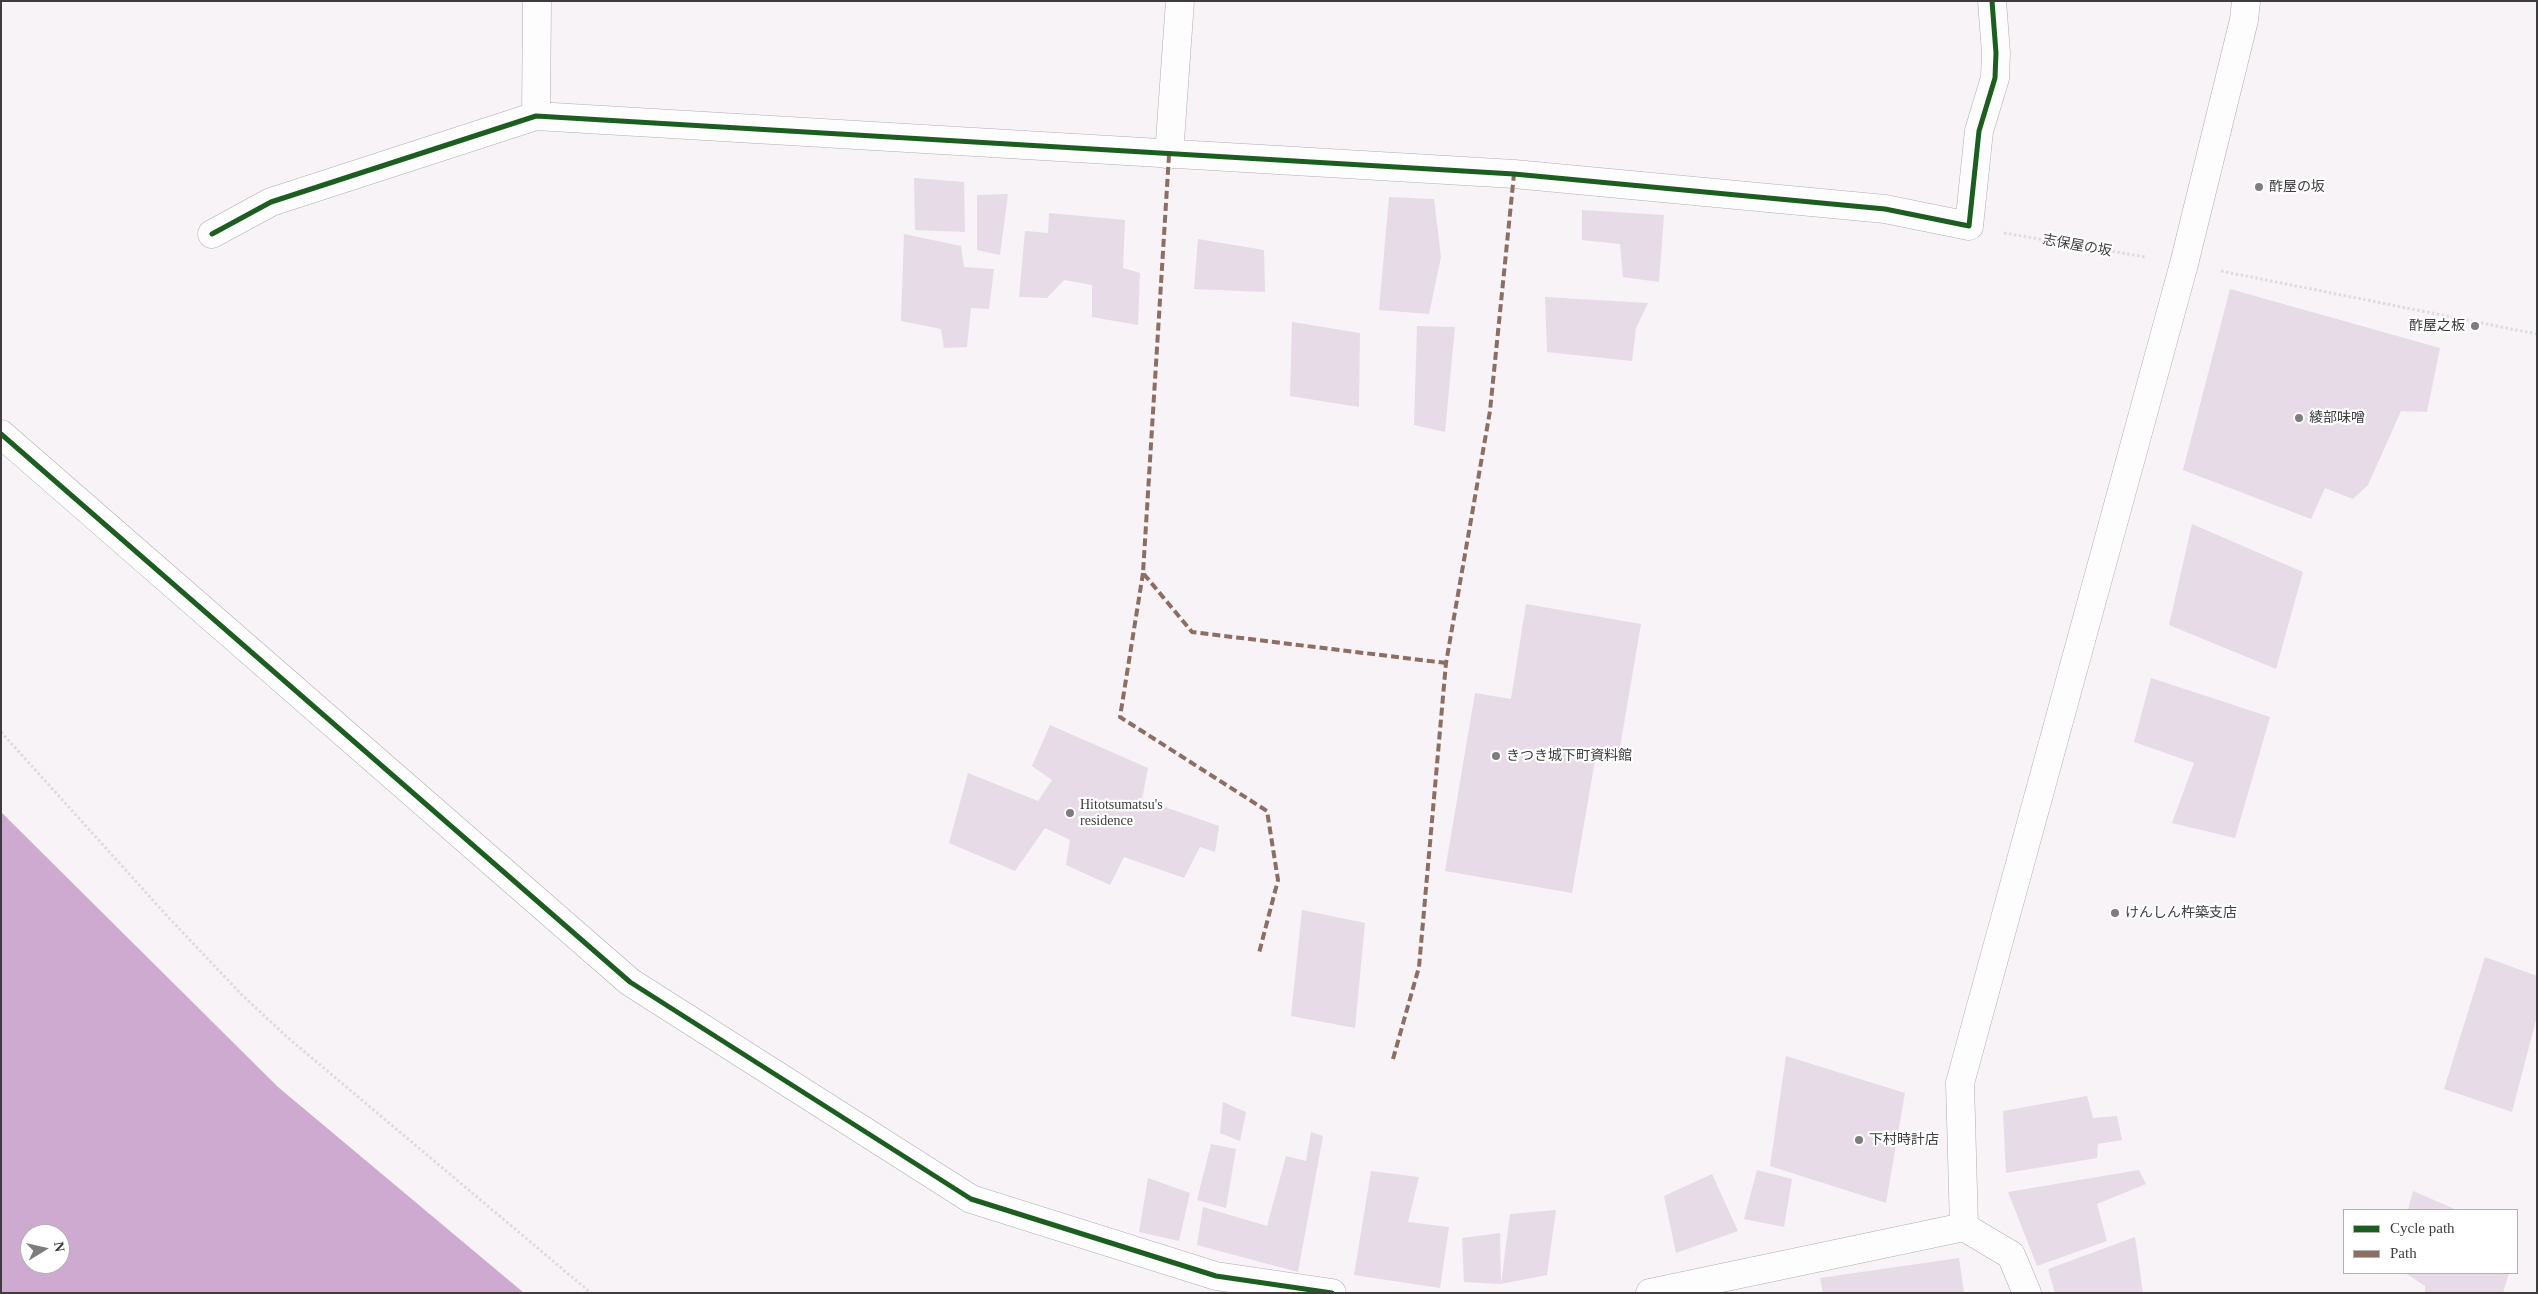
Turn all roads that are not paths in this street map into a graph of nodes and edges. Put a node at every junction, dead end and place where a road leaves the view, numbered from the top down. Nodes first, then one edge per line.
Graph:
1 (537, 1) edge
2 (1180, 1) edge
3 (1992, 1) edge
4 (2246, 1) edge
5 (536, 116) junction
6 (1169, 155) junction
7 (212, 234) dead end
8 (1, 434) edge
9 (1964, 1227) junction
10 (1332, 1293) edge
11 (1650, 1293) edge
12 (2027, 1293) edge

1 - 5 street
2 - 6 street
3 - 6 street
4 - 9 street
5 - 6 street
5 - 7 street
8 - 10 street
9 - 11 street
9 - 12 street

